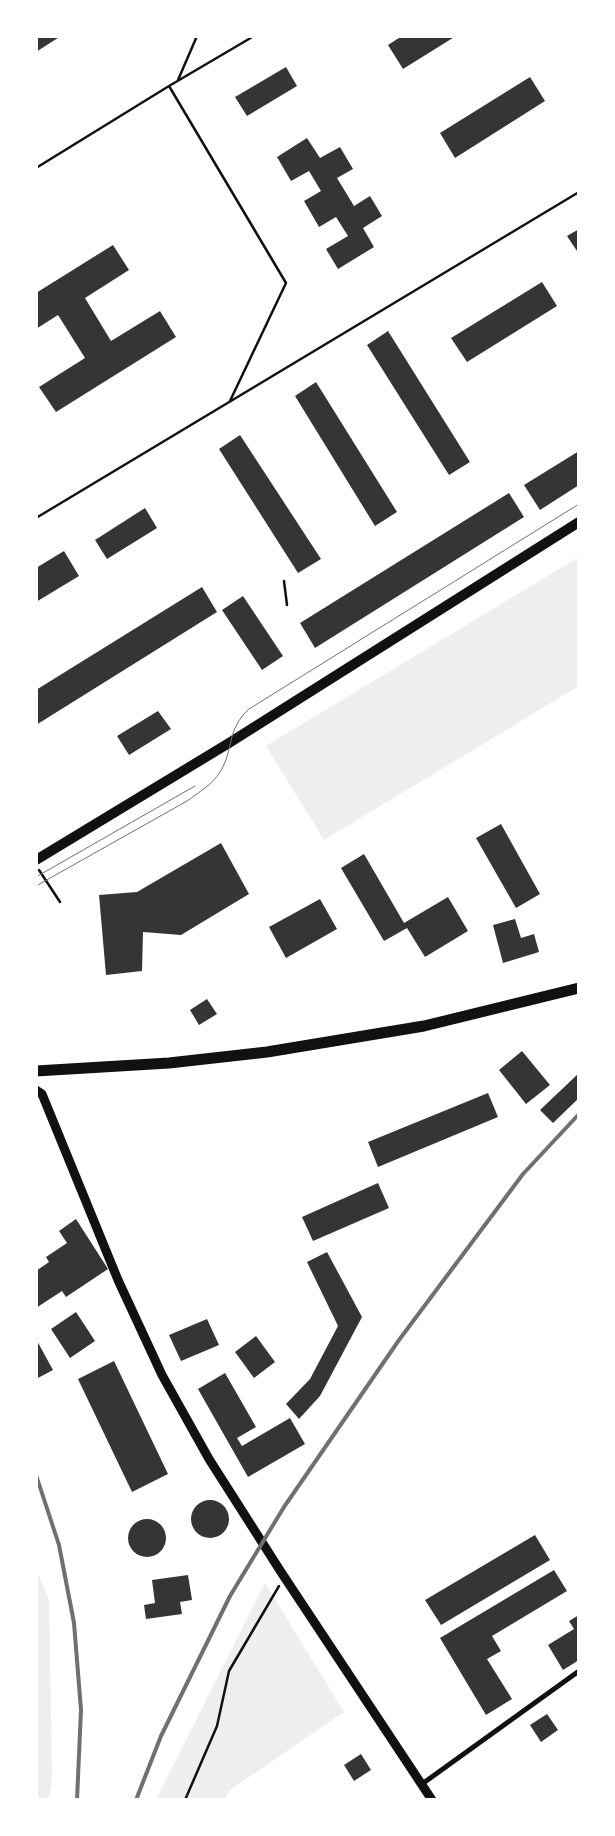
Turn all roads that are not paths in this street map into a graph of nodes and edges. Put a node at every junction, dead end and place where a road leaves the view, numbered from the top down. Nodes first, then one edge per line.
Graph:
1 (579, 522) edge
2 (36, 860) edge
3 (579, 988) edge
4 (36, 1071) edge
5 (36, 1090) edge
6 (579, 1671) edge
7 (422, 1784) junction
8 (432, 1800) edge

1 - 2 main road
3 - 4 main road
5 - 7 street
6 - 7 street
7 - 8 street

